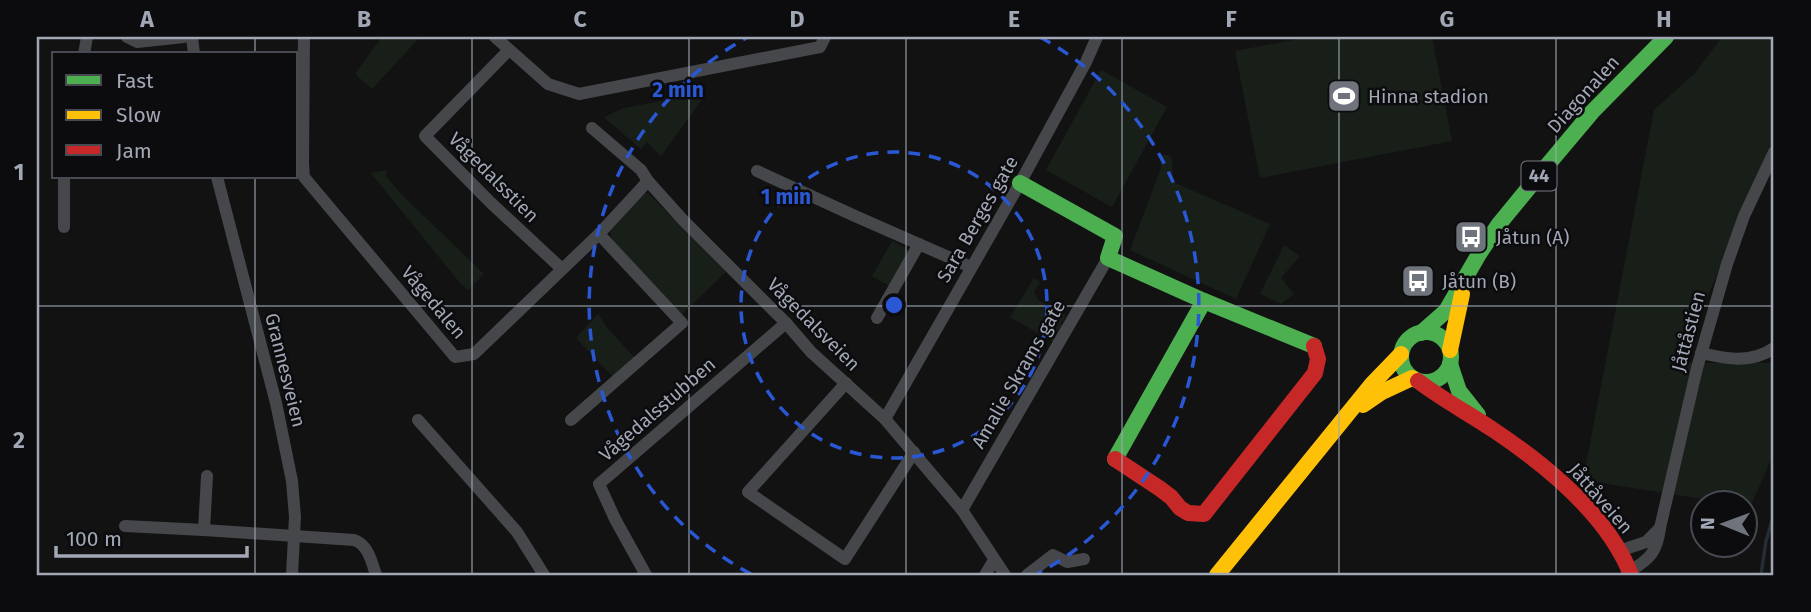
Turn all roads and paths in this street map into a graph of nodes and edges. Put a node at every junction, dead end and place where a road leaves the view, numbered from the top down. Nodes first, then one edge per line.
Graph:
1 (127, 37) edge
2 (184, 37) edge
3 (304, 37) edge
4 (495, 37) edge
5 (825, 37) edge
6 (1097, 37) edge
7 (1662, 41) edge
8 (509, 50) junction
9 (592, 128) dead end
10 (1774, 152) edge
11 (757, 171) dead end
12 (64, 178) edge
13 (217, 178) edge
14 (648, 181) junction
15 (1020, 183) junction
16 (64, 227) dead end
17 (599, 234) junction
18 (919, 244) junction
19 (1108, 258) junction
20 (971, 267) junction
21 (562, 269) junction
22 (1466, 276) junction
23 (1204, 301) junction
24 (877, 318) dead end
25 (786, 323) junction
26 (1421, 333) junction
27 (1774, 348) edge
28 (1401, 354) junction
29 (1701, 354) junction
30 (1450, 357) junction
31 (1415, 379) junction
32 (846, 383) junction
33 (1347, 415) junction
34 (886, 419) junction
35 (418, 420) dead end
36 (571, 420) dead end
37 (1495, 432) junction
38 (914, 452) junction
39 (207, 477) dead end
40 (962, 510) junction
41 (125, 526) dead end
42 (1660, 528) junction
43 (204, 530) junction
44 (295, 536) junction
45 (1619, 551) junction
46 (1084, 559) dead end
47 (994, 560) junction
48 (1630, 573) edge
49 (292, 575) edge
50 (376, 575) edge
51 (544, 575) edge
52 (646, 575) edge
53 (985, 575) edge
54 (1005, 575) edge
55 (1027, 575) edge
56 (1217, 575) edge

1 - 2 street
3 - 21 street, Vågedalen
4 - 8 street
5 - 8 street
6 - 15 street, Sara Berges gate
7 - 22 main road, Diagonalen / 44
8 - 21 street, Vågedalsstien
9 - 14 street, Vågedalsveien
10 - 29 street, Jåttåstien
11 - 18 street
12 - 16 street
13 - 44 street, Grannesveien
14 - 17 street, Vågedalen
14 - 25 street, Vågedalsveien
15 - 19 main road
15 - 20 street, Sara Berges gate
17 - 21 street, Vågedalen
17 - 36 street
18 - 20 street
18 - 24 street
19 - 23 main road
19 - 40 street, Amalie Skrams gate
20 - 34 street, Sara Berges gate
22 - 26 main road, Diagonalen / 44
22 - 30 main road, Diagonalen / 44
23 - 23 main road
25 - 32 street, Vågedalsveien
25 - 52 street, Vågedalsstubben
26 - 28 main road, 44
26 - 30 main road
27 - 29 street
28 - 31 main road
28 - 33 main road, 44
29 - 42 street, Jåttåstien
30 - 31 main road, 44
30 - 37 main road, Jåttåveien
31 - 33 main road, 44
31 - 37 main road, Jåttåveien
32 - 34 street, Vågedalsveien
32 - 38 street
33 - 56 main road, 44
34 - 38 street, Vågedalsveien
35 - 51 street
37 - 45 main road, Jåttåveien
38 - 40 street, Vågedalsveien
39 - 43 street
40 - 47 street, Vågedalsveien
41 - 43 street
42 - 45 street
42 - 48 street, Jåttåstien
43 - 44 street
44 - 49 street, Grannesveien
44 - 50 street
45 - 48 main road, Jåttåveien
46 - 55 street
47 - 53 street
47 - 54 street, Vågedalsveien

